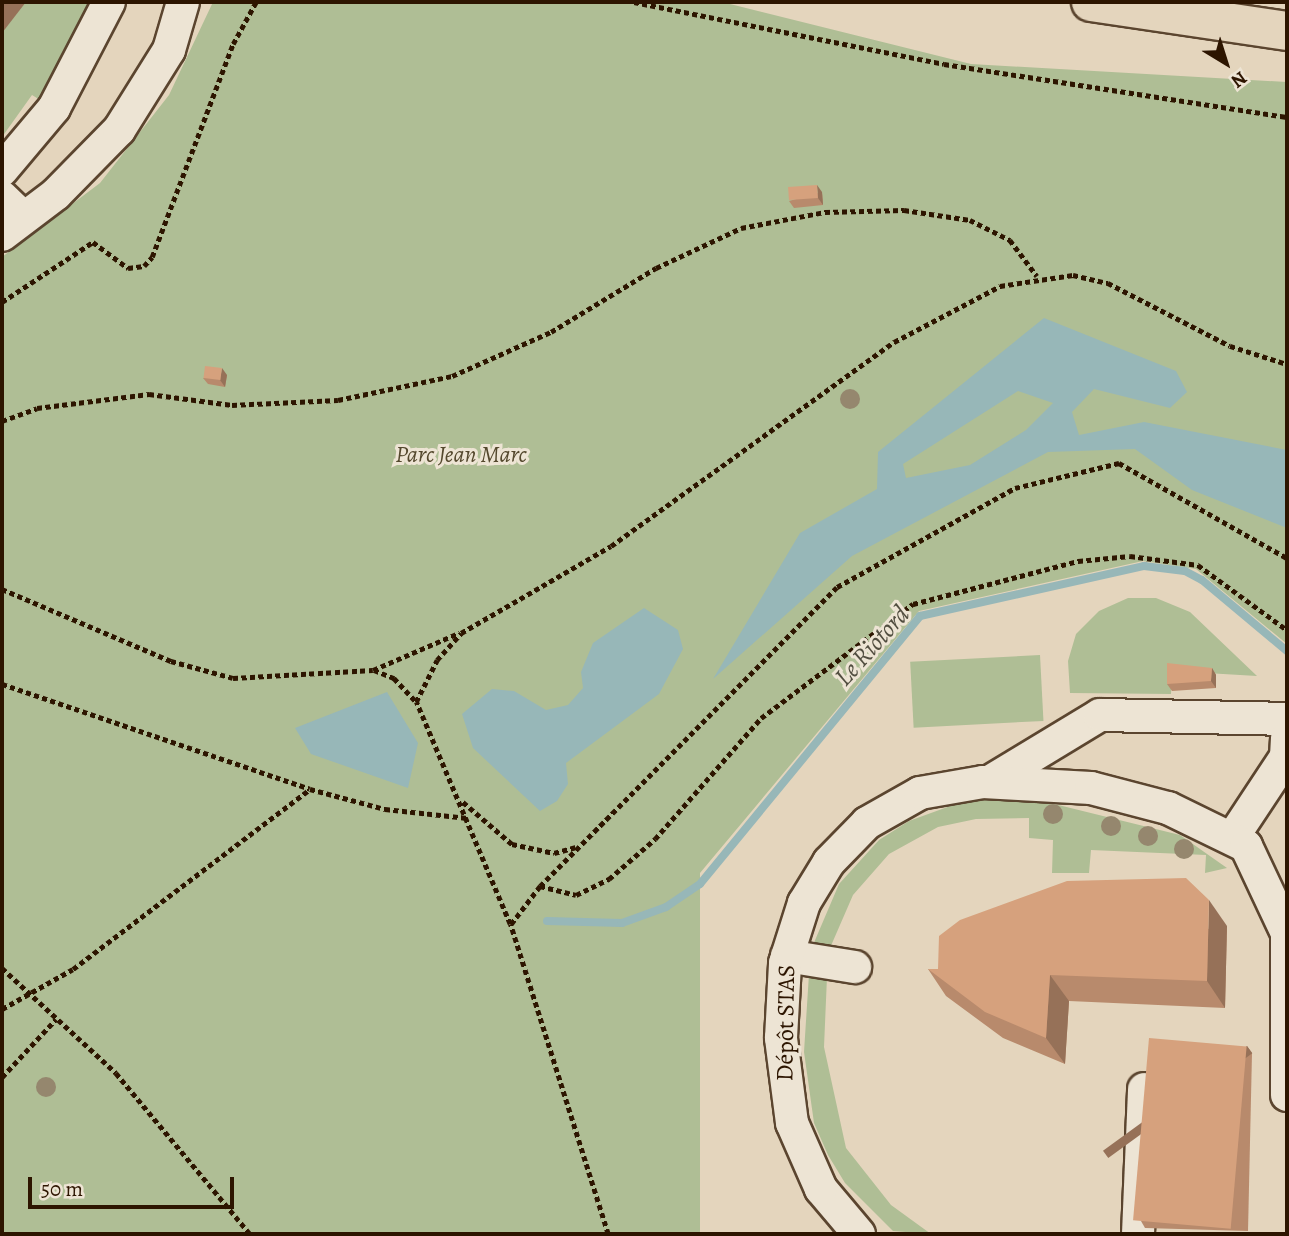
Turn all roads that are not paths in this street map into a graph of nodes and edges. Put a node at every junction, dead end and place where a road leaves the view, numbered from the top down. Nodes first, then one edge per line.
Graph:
1 (109, 2) edge
2 (183, 2) edge
3 (1091, 2) edge
4 (1287, 31) edge
5 (2, 170) edge
6 (9, 217) edge
7 (1287, 719) edge
8 (1287, 738) edge
9 (991, 781) junction
10 (1233, 837) junction
11 (786, 956) junction
12 (855, 967) dead end
13 (1144, 1089) edge
14 (1287, 1094) edge
15 (859, 1234) edge
16 (1138, 1234) edge

1 - 5 street
2 - 6 street
3 - 4 highway
7 - 9 street, Dépôt STAS
8 - 10 street
9 - 10 street, Dépôt STAS
9 - 11 street, Dépôt STAS
10 - 14 street, Dépôt STAS
11 - 12 street
11 - 15 street, Dépôt STAS
13 - 16 street

